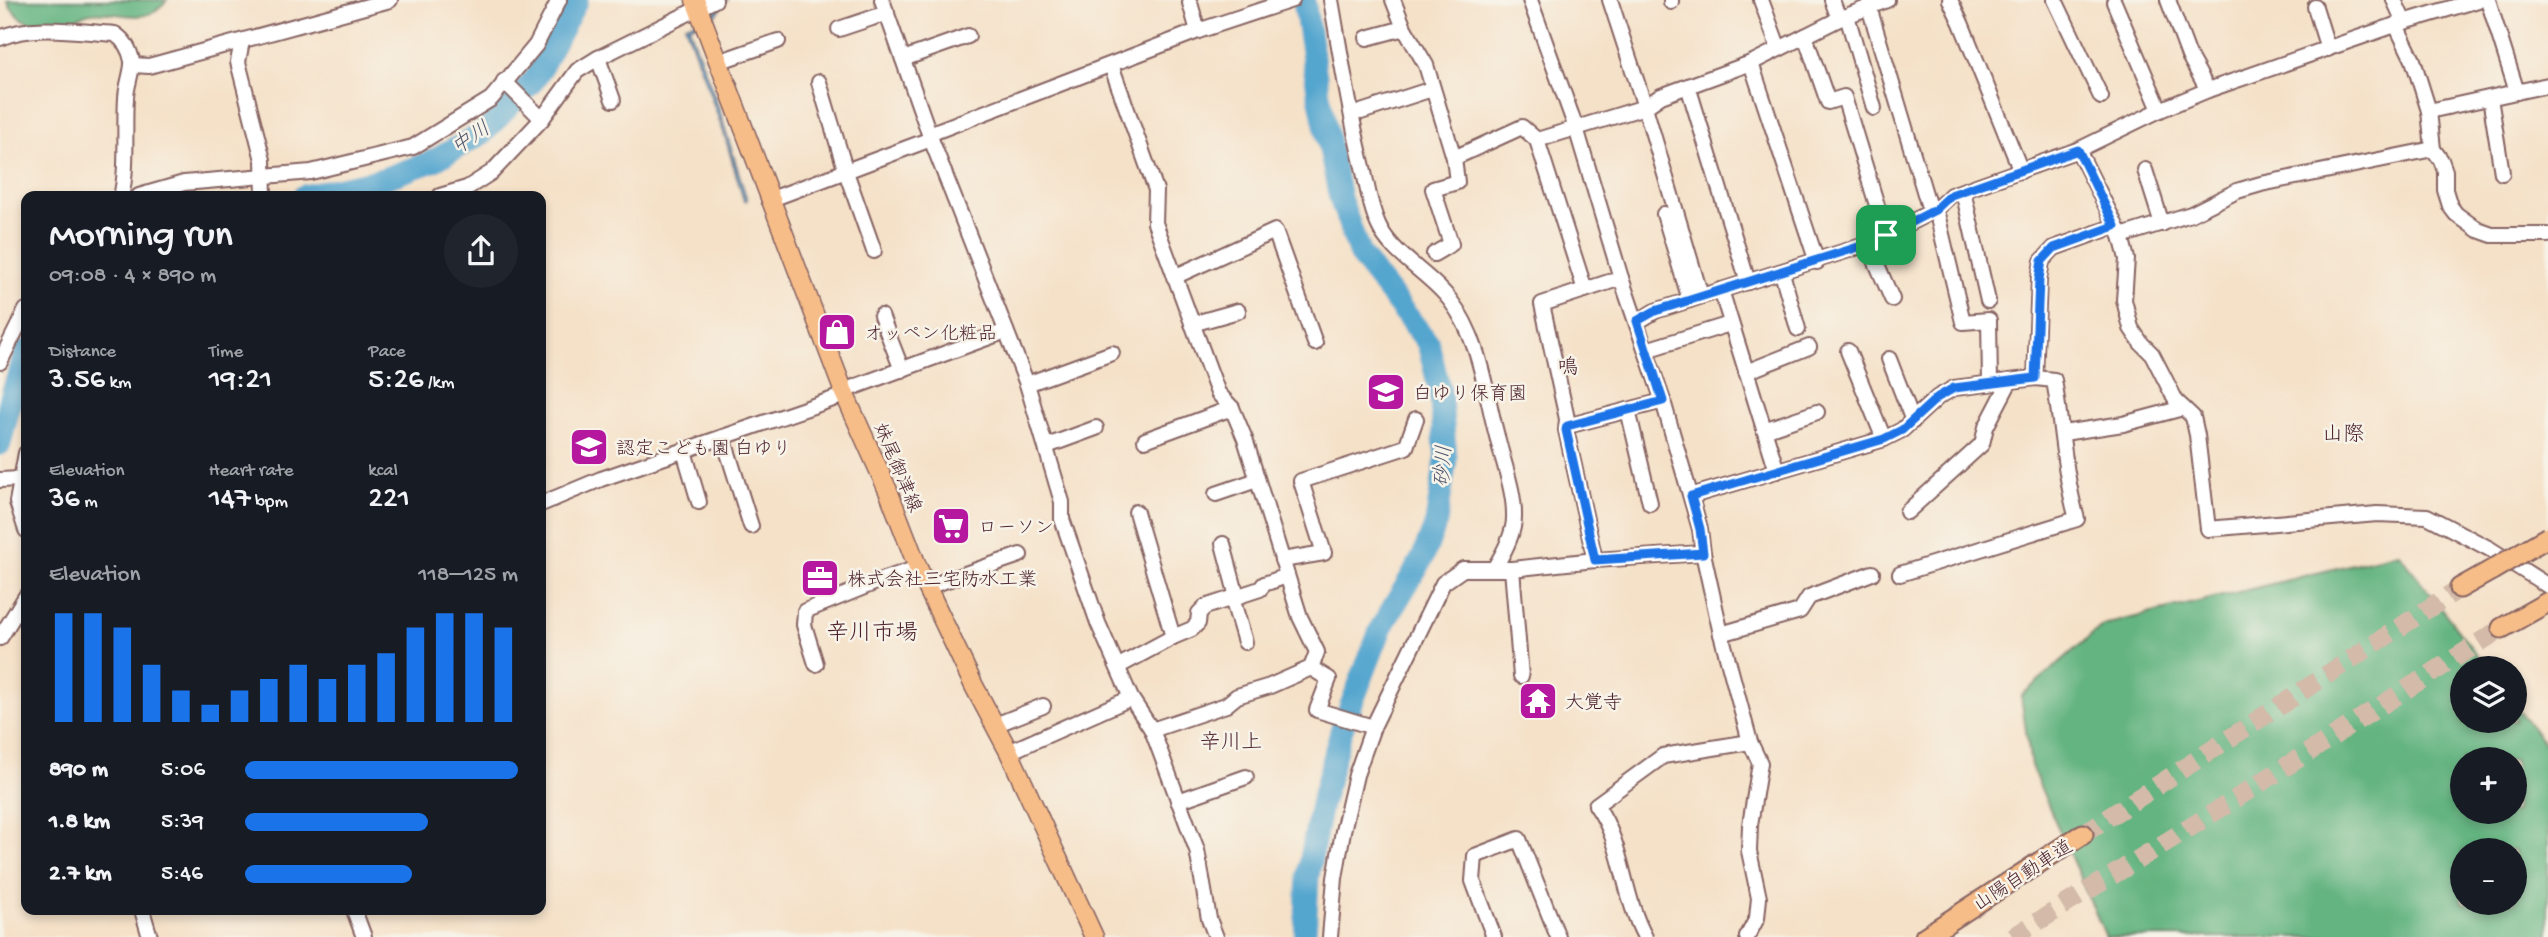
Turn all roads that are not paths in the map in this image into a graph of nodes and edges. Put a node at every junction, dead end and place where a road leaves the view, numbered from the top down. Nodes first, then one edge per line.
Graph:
1 (390, 0) edge
2 (559, 0) edge
3 (1331, 0) edge
4 (1393, 0) edge
5 (1530, 0) edge
6 (1610, 0) edge
7 (1761, 0) edge
8 (1832, 0) edge
9 (1887, 0) edge
10 (1950, 0) edge
11 (2056, 0) edge
12 (2168, 0) edge
13 (2394, 0) edge
14 (2478, 0) edge
15 (2488, 0) edge
16 (702, 2) edge
17 (2115, 2) edge
18 (1190, 3) dead end
19 (1281, 3) edge
20 (884, 7) edge
21 (1869, 7) junction
22 (2315, 7) dead end
23 (1843, 18) junction
24 (2400, 24) junction
25 (1404, 28) junction
26 (839, 29) dead end
27 (1198, 31) junction
28 (968, 36) dead end
29 (1805, 36) junction
30 (0, 38) edge
31 (1367, 38) dead end
32 (242, 41) junction
33 (778, 41) dead end
34 (1779, 49) junction
35 (2328, 49) junction
36 (598, 58) junction
37 (903, 59) junction
38 (718, 62) junction
39 (1751, 63) junction
40 (133, 65) junction
41 (1111, 65) junction
42 (504, 81) junction
43 (819, 82) dead end
44 (2548, 85) edge
45 (1688, 86) junction
46 (1432, 89) junction
47 (2208, 90) junction
48 (2517, 92) junction
49 (2101, 97) dead end
50 (2490, 98) junction
51 (613, 100) dead end
52 (1645, 107) junction
53 (1874, 108) dead end
54 (2160, 110) junction
55 (2429, 111) junction
56 (1361, 112) dead end
57 (542, 119) junction
58 (1576, 128) junction
59 (930, 136) junction
60 (1537, 140) junction
61 (2433, 149) junction
62 (2078, 150) junction
63 (1454, 158) junction
64 (2145, 170) dead end
65 (2021, 171) junction
66 (845, 172) junction
67 (2502, 173) dead end
68 (262, 177) junction
69 (122, 191) edge
70 (156, 191) edge
71 (263, 191) edge
72 (457, 191) edge
73 (1963, 191) junction
74 (769, 200) junction
75 (1935, 210) junction
76 (1664, 214) dead end
77 (2162, 224) junction
78 (2118, 231) junction
79 (1886, 235) junction
80 (2548, 235) edge
81 (1868, 244) junction
82 (874, 251) dead end
83 (1434, 254) dead end
84 (1817, 262) junction
85 (1782, 273) junction
86 (1174, 277) junction
87 (1621, 278) junction
88 (1748, 282) junction
89 (1585, 290) junction
90 (1721, 290) junction
91 (1695, 298) junction
92 (1892, 299) dead end
93 (1988, 300) dead end
94 (1238, 311) dead end
95 (881, 316) dead end
96 (21, 320) edge
97 (1637, 321) junction
98 (1192, 324) junction
99 (1730, 324) junction
100 (1798, 329) dead end
101 (1006, 331) junction
102 (1315, 343) dead end
103 (1809, 347) dead end
104 (1646, 350) junction
105 (1849, 351) dead end
106 (1112, 353) dead end
107 (1889, 359) dead end
108 (0, 362) edge
109 (902, 370) junction
110 (1746, 372) junction
111 (2035, 378) junction
112 (2010, 381) junction
113 (1990, 383) junction
114 (1027, 384) junction
115 (844, 393) junction
116 (1663, 401) junction
117 (1233, 408) junction
118 (2183, 408) junction
119 (1628, 410) junction
120 (1817, 412) dead end
121 (1416, 419) dead end
122 (1913, 421) junction
123 (1567, 426) junction
124 (1096, 428) dead end
125 (1764, 430) junction
126 (2063, 433) junction
127 (723, 437) junction
128 (1884, 439) junction
129 (1145, 440) dead end
130 (1046, 446) junction
131 (684, 451) junction
132 (21, 462) edge
133 (1777, 471) junction
134 (11, 479) edge
135 (1257, 480) junction
136 (1216, 494) dead end
137 (1691, 496) junction
138 (546, 502) edge
139 (699, 502) dead end
140 (1650, 503) dead end
141 (21, 512) edge
142 (1136, 512) dead end
143 (1908, 512) dead end
144 (751, 526) dead end
145 (2548, 537) edge
146 (1223, 544) dead end
147 (1703, 553) junction
148 (1020, 555) dead end
149 (1282, 560) junction
150 (1595, 560) junction
151 (1495, 567) junction
152 (918, 568) junction
153 (1512, 569) junction
154 (1872, 573) dead end
155 (1900, 574) dead end
156 (1287, 576) junction
157 (927, 587) junction
158 (2460, 588) tunnel mouth
159 (1235, 597) junction
160 (2546, 598) edge
161 (21, 604) edge
162 (2502, 628) tunnel mouth
163 (1721, 634) junction
164 (1172, 637) junction
165 (0, 638) edge
166 (1245, 642) dead end
167 (816, 664) dead end
168 (1119, 666) junction
169 (1311, 668) junction
170 (1521, 676) dead end
171 (1131, 698) junction
172 (1043, 705) dead end
173 (995, 725) junction
174 (1373, 727) junction
175 (1152, 730) junction
176 (1750, 743) junction
177 (1009, 752) junction
178 (1246, 777) dead end
179 (1178, 801) junction
180 (2083, 834) tunnel mouth
181 (143, 915) edge
182 (356, 915) edge
183 (1093, 936) edge
184 (150, 937) edge
185 (364, 937) edge
186 (1216, 937) edge
187 (1329, 937) edge
188 (1494, 937) edge
189 (1558, 937) edge
190 (1645, 937) edge
191 (1747, 937) edge
192 (1925, 937) edge

1 - 32 street
2 - 42 street
3 - 151 street
4 - 25 street
5 - 58 street
6 - 52 street
7 - 34 street
8 - 23 street
9 - 21 street
10 - 65 street
11 - 49 street
12 - 47 street
13 - 24 street
14 - 24 street
15 - 48 street
16 - 36 street
16 - 38 main road, 妹尾御津線
17 - 54 street
18 - 27 street
19 - 27 street
20 - 26 street
20 - 37 street
21 - 23 street
21 - 75 street
22 - 35 street
23 - 29 street
23 - 53 street
24 - 35 street
24 - 55 street
25 - 31 street
25 - 46 street
27 - 41 street
28 - 37 street
29 - 34 street
29 - 79 street
30 - 40 street
32 - 40 street
32 - 68 street
33 - 38 street
34 - 39 street
35 - 47 street
36 - 51 street
36 - 57 street
37 - 59 street
38 - 74 main road, 妹尾御津線
39 - 45 street
39 - 84 street
40 - 69 street
41 - 59 street
41 - 86 street
42 - 57 street
42 - 68 street
43 - 66 street
44 - 48 street
45 - 52 street
45 - 88 street
46 - 56 street
46 - 63 street
47 - 54 street
48 - 50 street
50 - 55 street
50 - 67 street
52 - 58 street
52 - 91 street
54 - 62 street
55 - 61 street
57 - 72 street
58 - 60 street
58 - 87 street
59 - 66 street
59 - 101 street
60 - 63 street
60 - 89 street
61 - 77 street
61 - 80 street
62 - 65 street
62 - 78 street
63 - 83 street
64 - 77 street
65 - 73 street
66 - 74 street
66 - 82 street
68 - 70 street
68 - 71 street
73 - 75 street
73 - 93 street
74 - 115 main road, 妹尾御津線
75 - 79 street
75 - 113 street
76 - 91 street
77 - 78 street
78 - 111 street
78 - 118 street
79 - 81 street
81 - 84 street
81 - 92 street
84 - 85 street
85 - 88 street
85 - 100 street
86 - 98 street
86 - 102 street
87 - 89 street
87 - 97 street
88 - 90 street
89 - 123 street
90 - 91 street
90 - 99 street
91 - 97 street
94 - 98 street
95 - 109 street
96 - 108 street
97 - 104 street
98 - 117 street
99 - 104 street
99 - 110 street
101 - 109 street
101 - 114 street
103 - 110 street
104 - 116 street
105 - 128 street
106 - 114 street
107 - 122 street
109 - 115 street
110 - 125 street
111 - 112 street
111 - 126 street
112 - 113 street
112 - 143 street
113 - 122 street
114 - 130 street
115 - 127 street
115 - 152 main road, 妹尾御津線
116 - 119 street
116 - 137 street
117 - 129 street
117 - 135 street
118 - 126 street
118 - 160 street
119 - 123 street
119 - 140 street
120 - 125 street
121 - 149 street
122 - 128 street
123 - 150 street
124 - 130 street
125 - 133 street
126 - 155 street
127 - 131 street
127 - 144 street
128 - 133 street
130 - 168 street
131 - 138 street
131 - 139 street
132 - 134 street
133 - 137 street
134 - 141 street
135 - 136 street
135 - 149 street
137 - 147 street
142 - 164 street
145 - 158 highway, bridge
146 - 159 street
147 - 150 street
147 - 163 street
148 - 157 street
149 - 156 street
150 - 153 street
151 - 153 street
151 - 174 street
152 - 157 main road, 妹尾御津線
152 - 167 street
153 - 170 street
154 - 163 street
156 - 159 street
156 - 169 street
157 - 173 main road, 妹尾御津線
159 - 164 street
159 - 166 street
160 - 162 highway
161 - 165 street
163 - 176 street
164 - 168 street
168 - 171 street
169 - 174 street
169 - 175 street
171 - 175 street
171 - 177 street
172 - 173 street
173 - 177 main road, 妹尾御津線
174 - 187 street
175 - 179 street
176 - 190 street
176 - 191 street
177 - 183 main road, 妹尾御津線
178 - 179 street
179 - 186 street
180 - 192 highway, 山陽自動車道
181 - 184 street
182 - 185 street
188 - 189 street

